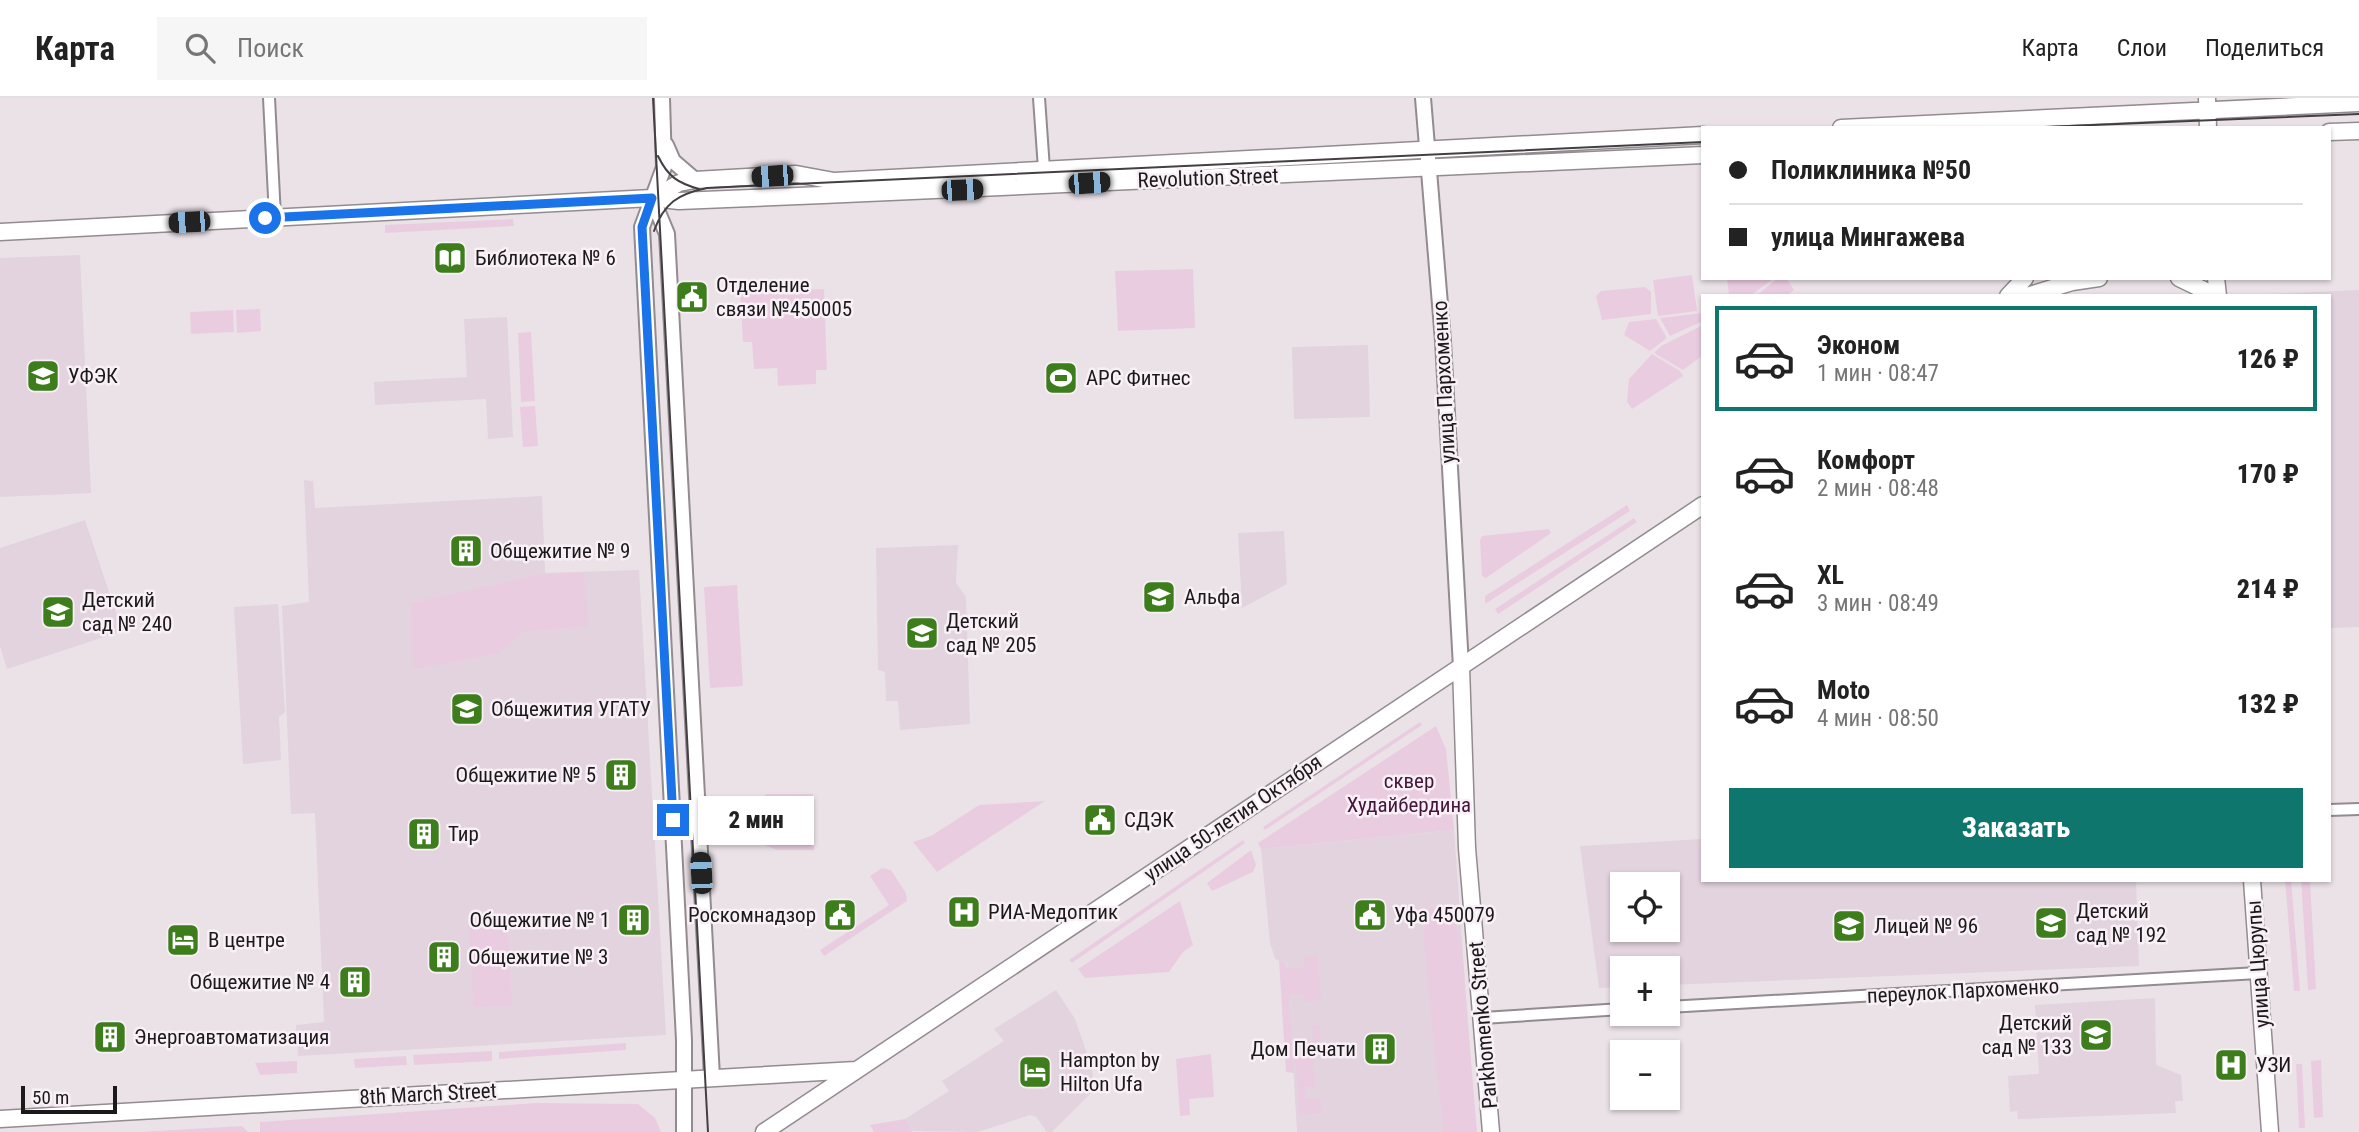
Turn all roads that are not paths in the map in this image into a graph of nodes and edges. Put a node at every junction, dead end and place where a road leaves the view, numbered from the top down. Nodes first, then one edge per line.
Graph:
1 (269, 98) edge
2 (662, 98) edge
3 (1039, 98) edge
4 (1423, 98) edge
5 (2359, 103) edge
6 (2207, 104) edge
7 (2114, 121) edge
8 (1876, 126) edge
9 (2208, 126) edge
10 (2359, 131) edge
11 (2331, 132) edge
12 (1701, 135) edge
13 (664, 141) junction
14 (1429, 149) junction
15 (1701, 155) edge
16 (1044, 169) junction
17 (1430, 170) junction
18 (695, 180) junction
19 (653, 198) junction
20 (275, 217) junction
21 (0, 232) edge
22 (2023, 280) edge
23 (2086, 280) edge
24 (2183, 280) edge
25 (2010, 294) edge
26 (2033, 294) edge
27 (2213, 294) edge
28 (1701, 506) edge
29 (1461, 667) junction
30 (2359, 809) edge
31 (2331, 810) edge
32 (2252, 882) edge
33 (2258, 973) junction
34 (1680, 1006) edge
35 (1610, 1010) edge
36 (1483, 1018) junction
37 (856, 1070) junction
38 (712, 1077) junction
39 (684, 1079) junction
40 (0, 1119) edge
41 (684, 1132) edge
42 (764, 1132) edge
43 (1491, 1132) edge
44 (2270, 1132) edge

1 - 20 street
2 - 13 street
3 - 16 street
4 - 14 street, улица Пархоменко
5 - 6 main road
6 - 7 main road
6 - 9 main road
7 - 8 main road
10 - 11 main road
12 - 14 main road
13 - 18 street
13 - 19 street
14 - 16 main road
14 - 17 street, улица Пархоменко
15 - 17 main road, Revolution Street
16 - 18 main road
17 - 19 main road, Revolution Street
17 - 29 street, улица Пархоменко
18 - 19 main road
19 - 20 main road, Revolution Street
19 - 38 street
19 - 39 street
20 - 21 main road, Revolution Street
22 - 25 main road
23 - 26 main road
24 - 27 main road
28 - 29 main road, улица 50-летия Октября
29 - 36 main road, Parkhomenko Street
29 - 37 main road, улица 50-летия Октября
30 - 31 street
32 - 33 main road, улица Цюрупы
33 - 34 street, переулок Пархоменко
33 - 44 main road, улица Цюрупы
35 - 36 street
36 - 43 main road, Parkhomenko Street
37 - 38 main road, 8th March Street
37 - 42 main road, улица 50-летия Октября
38 - 39 main road, 8th March Street
39 - 40 main road, 8th March Street
39 - 41 street

